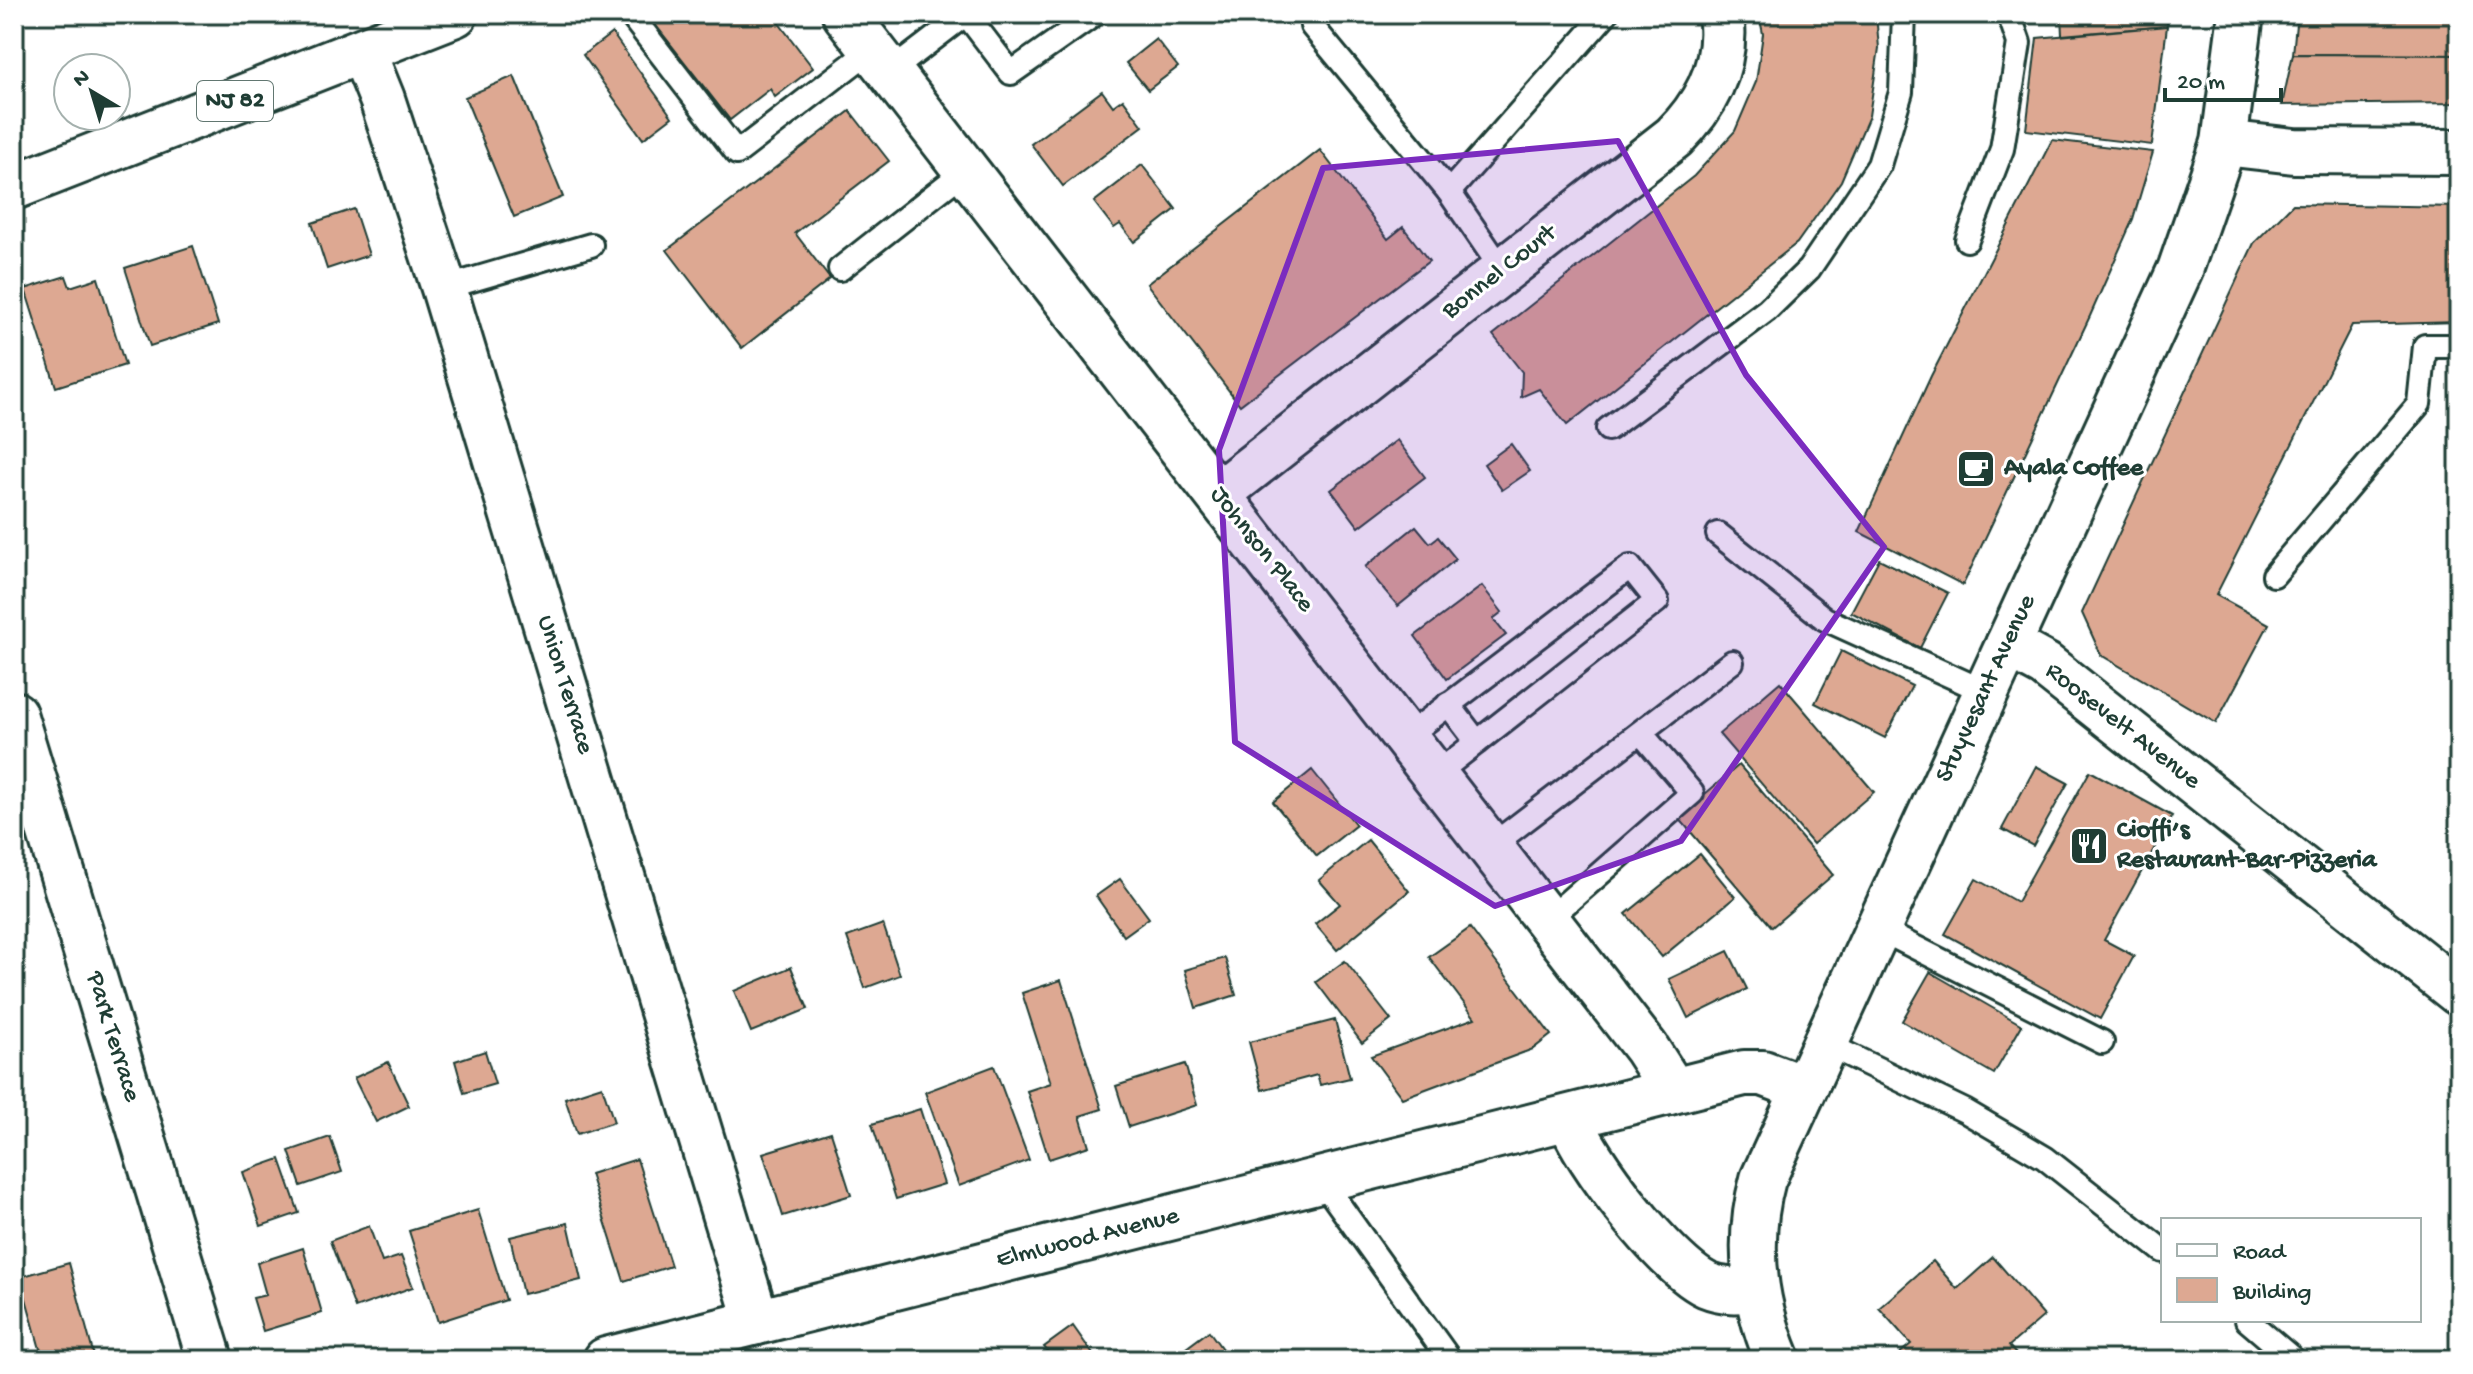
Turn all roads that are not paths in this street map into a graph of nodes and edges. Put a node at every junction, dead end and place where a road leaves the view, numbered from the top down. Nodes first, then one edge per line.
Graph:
1 (455, 14) edge
2 (630, 14) edge
3 (845, 14) edge
4 (966, 14) edge
5 (1095, 14) edge
6 (1312, 14) edge
7 (1606, 14) edge
8 (1721, 14) edge
9 (1904, 14) edge
10 (2009, 14) edge
11 (2241, 14) edge
12 (363, 52) junction
13 (881, 61) junction
14 (2224, 143) junction
15 (2459, 152) edge
16 (966, 170) junction
17 (14, 187) edge
18 (1449, 192) junction
19 (1967, 240) dead end
20 (591, 245) dead end
21 (840, 269) dead end
22 (1503, 271) junction
23 (444, 288) junction
24 (2459, 346) edge
25 (1608, 429) dead end
26 (1218, 494) junction
27 (1718, 534) dead end
28 (2274, 575) dead end
29 (2008, 645) junction
30 (1732, 662) dead end
31 (1986, 692) junction
32 (1448, 704) junction
33 (14, 714) edge
34 (1641, 733) junction
35 (1406, 737) junction
36 (1477, 742) junction
37 (1435, 775) junction
38 (1490, 847) junction
39 (1547, 920) junction
40 (1877, 928) junction
41 (2459, 993) edge
42 (2102, 1042) dead end
43 (1824, 1043) junction
44 (1803, 1088) junction
45 (1669, 1092) junction
46 (1570, 1118) junction
47 (1322, 1181) junction
48 (2161, 1249) edge
49 (1756, 1289) junction
50 (757, 1322) junction
51 (2249, 1322) edge
52 (210, 1360) edge
53 (606, 1360) edge
54 (1450, 1360) edge
55 (1778, 1360) edge
56 (2294, 1360) edge

1 - 12 street, NJ 82
2 - 13 lane
3 - 13 street, Johnson Place
4 - 5 lane
4 - 13 lane
6 - 18 lane
7 - 18 lane
8 - 22 street, Bonnel Court
9 - 25 lane
10 - 19 lane
11 - 14 street, Stuyvesant Avenue
12 - 17 street, NJ 82
12 - 23 street, Union Terrace
13 - 16 street, Johnson Place
14 - 15 street
14 - 29 street, Stuyvesant Avenue
16 - 21 lane
16 - 26 street, Johnson Place
18 - 22 lane
20 - 23 lane
22 - 26 street, Bonnel Court
23 - 50 street, Union Terrace
24 - 28 lane
26 - 35 street, Johnson Place
27 - 31 lane
29 - 31 street, Stuyvesant Avenue
29 - 41 street, Roosevelt Avenue
30 - 34 lane
31 - 40 street, Stuyvesant Avenue
32 - 35 lane
32 - 36 lane
32 - 36 lane
33 - 52 street, Park Terrace
34 - 38 lane
34 - 39 lane
35 - 37 street, Johnson Place
36 - 37 lane
37 - 38 street, Johnson Place
38 - 39 street, Johnson Place
39 - 45 street, Johnson Place
40 - 42 lane
40 - 43 street, Stuyvesant Avenue
43 - 44 street, Stuyvesant Avenue
43 - 48 lane
44 - 45 street, Elmwood Avenue
44 - 49 street, Stuyvesant Avenue
45 - 46 street, Elmwood Avenue
46 - 47 street, Elmwood Avenue
46 - 49 street
47 - 50 street, Elmwood Avenue
47 - 54 lane
49 - 55 street, Stuyvesant Avenue
50 - 53 street, Elmwood Avenue
51 - 56 lane

